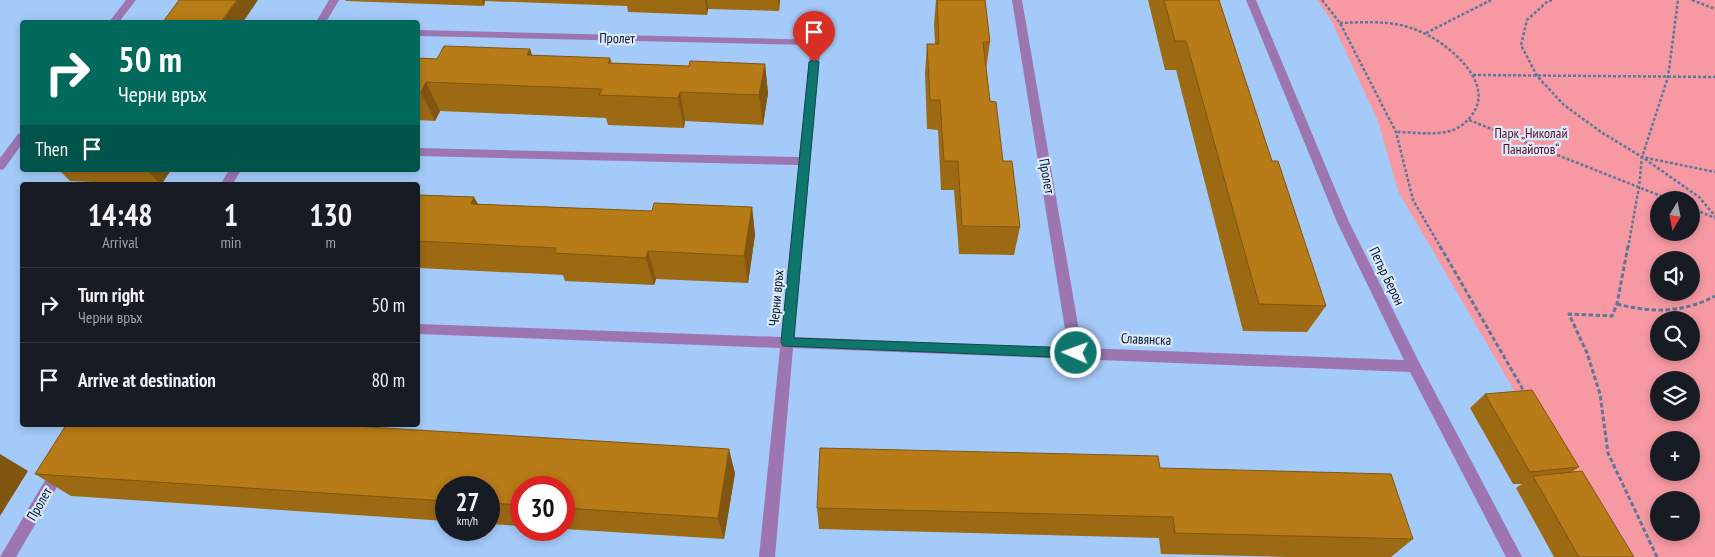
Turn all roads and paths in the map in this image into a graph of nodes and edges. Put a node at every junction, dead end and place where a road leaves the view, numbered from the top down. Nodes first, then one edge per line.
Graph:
1 (131, 0) edge
2 (334, 0) edge
3 (1017, 0) edge
4 (1251, 0) edge
5 (1322, 0) edge
6 (1491, 0) edge
7 (1552, 0) edge
8 (1678, 0) edge
9 (1692, 0) edge
10 (1548, 1) edge
11 (1715, 9) edge
12 (116, 20) edge
13 (322, 20) edge
14 (1340, 23) junction
15 (420, 33) edge
16 (1426, 33) junction
17 (816, 42) joint
18 (1473, 75) junction
19 (1537, 76) junction
20 (1668, 77) junction
21 (1715, 77) edge
22 (1469, 120) junction
23 (1396, 132) junction
24 (20, 141) edge
25 (420, 152) edge
26 (1642, 157) junction
27 (805, 161) junction
28 (0, 166) edge
29 (1715, 172) edge
30 (1639, 187) junction
31 (1650, 191) edge
32 (1700, 211) edge
33 (1715, 217) edge
34 (1715, 296) edge
35 (1617, 304) junction
36 (420, 329) edge
37 (787, 342) junction
38 (1076, 353) junction
39 (1414, 366) junction
40 (1526, 396) edge
41 (66, 458) edge
42 (8, 557) edge
43 (767, 557) edge
44 (1514, 557) edge
45 (1657, 557) edge

1 - 12 street
2 - 13 street
3 - 38 street, Пролет
4 - 39 street, Петър Берон
5 - 14 path
6 - 16 path
7 - 10 path
8 - 20 path
9 - 11 path
10 - 19 path
14 - 16 path
14 - 23 path
15 - 17 street, Пролет
16 - 18 path
17 - 27 street, Черни връх
18 - 19 path
18 - 22 path
19 - 20 path
19 - 26 path
20 - 21 path
20 - 26 path
22 - 23 path
22 - 30 path
23 - 40 path
24 - 28 street
25 - 27 street
26 - 29 path
26 - 30 path
26 - 33 path
27 - 37 street, Черни връх
30 - 31 path
30 - 35 path
32 - 33 path
34 - 35 path
35 - 45 path
36 - 37 street
37 - 38 street, Славянска
37 - 43 street, Черни връх
38 - 39 street, Славянска
39 - 44 street, Петър Берон
41 - 42 street, Пролет

